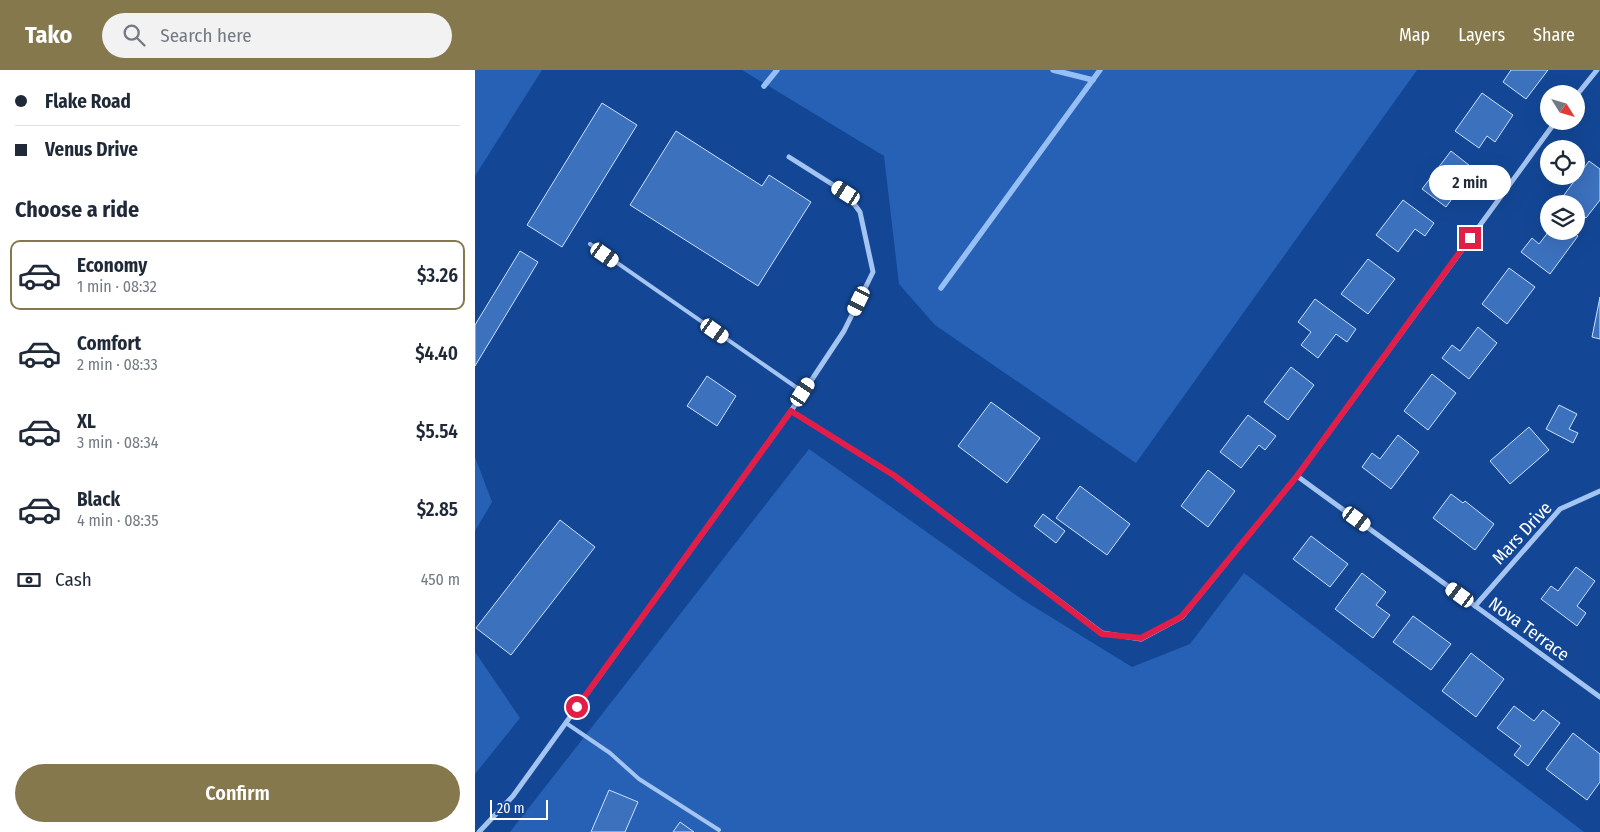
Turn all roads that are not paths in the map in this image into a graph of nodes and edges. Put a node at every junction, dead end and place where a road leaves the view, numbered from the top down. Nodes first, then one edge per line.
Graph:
1 (1597, 70) edge
2 (1585, 85) edge
3 (1549, 130) edge
4 (789, 157) dead end
5 (590, 244) dead end
6 (803, 392) junction
7 (791, 411) junction
8 (1297, 476) junction
9 (1600, 491) edge
10 (1475, 606) junction
11 (1600, 697) edge
12 (565, 723) junction
13 (719, 830) dead end
14 (479, 832) edge

1 - 2 street
3 - 8 street
4 - 6 street
5 - 6 lane
6 - 7 street
7 - 8 street
7 - 12 street
8 - 10 street, Nova Terrace
9 - 10 street, Mars Drive
10 - 11 street, Nova Terrace
12 - 13 lane
12 - 14 street

